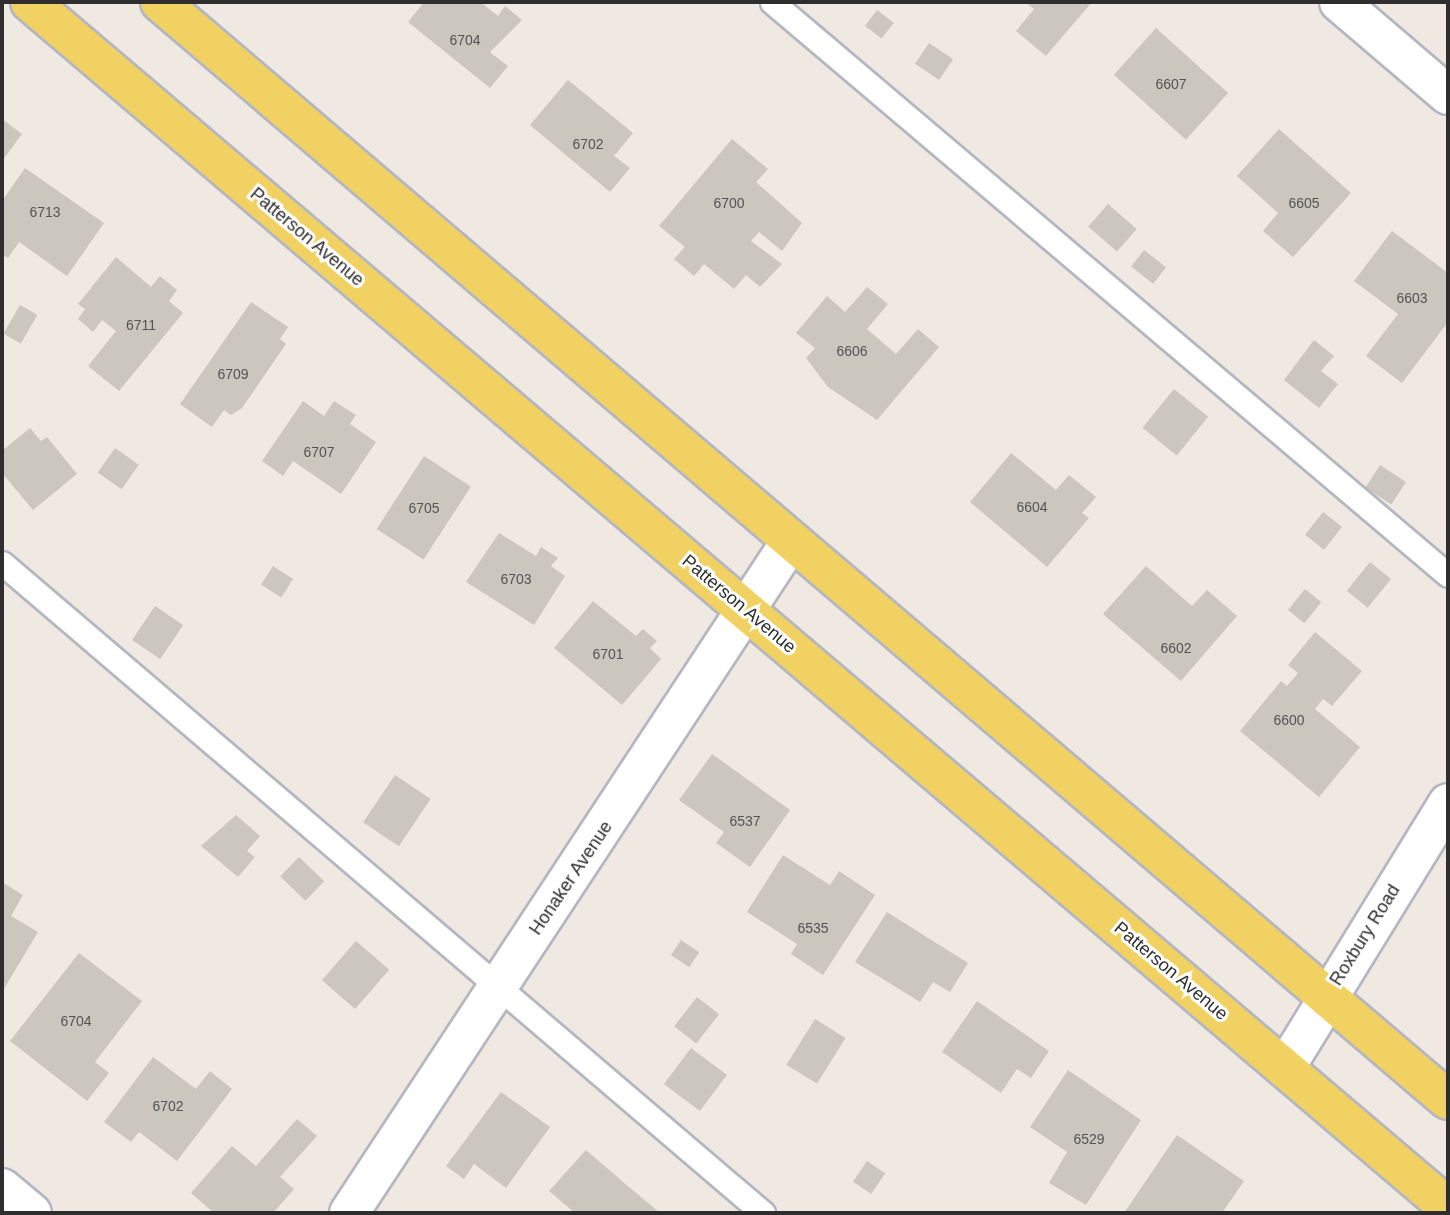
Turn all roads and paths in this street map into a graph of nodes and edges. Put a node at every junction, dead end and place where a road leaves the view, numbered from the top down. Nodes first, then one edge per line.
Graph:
1 (30, 2) edge
2 (160, 2) edge
3 (772, 2) edge
4 (1339, 2) edge
5 (1448, 95) edge
6 (791, 541) junction
7 (2, 563) edge
8 (1448, 575) edge
9 (748, 611) junction
10 (1448, 803) edge
11 (499, 988) junction
12 (1327, 996) junction
13 (1285, 1068) junction
14 (1448, 1100) edge
15 (2, 1188) edge
16 (1448, 1207) edge
17 (32, 1213) edge
18 (349, 1213) edge
19 (763, 1213) edge

1 - 9 main road, Patterson Avenue
2 - 6 main road
3 - 8 lane
4 - 5 street
6 - 9 street, Honaker Avenue
6 - 12 main road
7 - 11 lane
9 - 11 street, Honaker Avenue
9 - 13 main road, Patterson Avenue
10 - 12 street, Roxbury Road
11 - 18 street, Honaker Avenue
11 - 19 lane
12 - 13 street, Roxbury Road
12 - 14 main road
13 - 16 main road, Patterson Avenue
15 - 17 street

